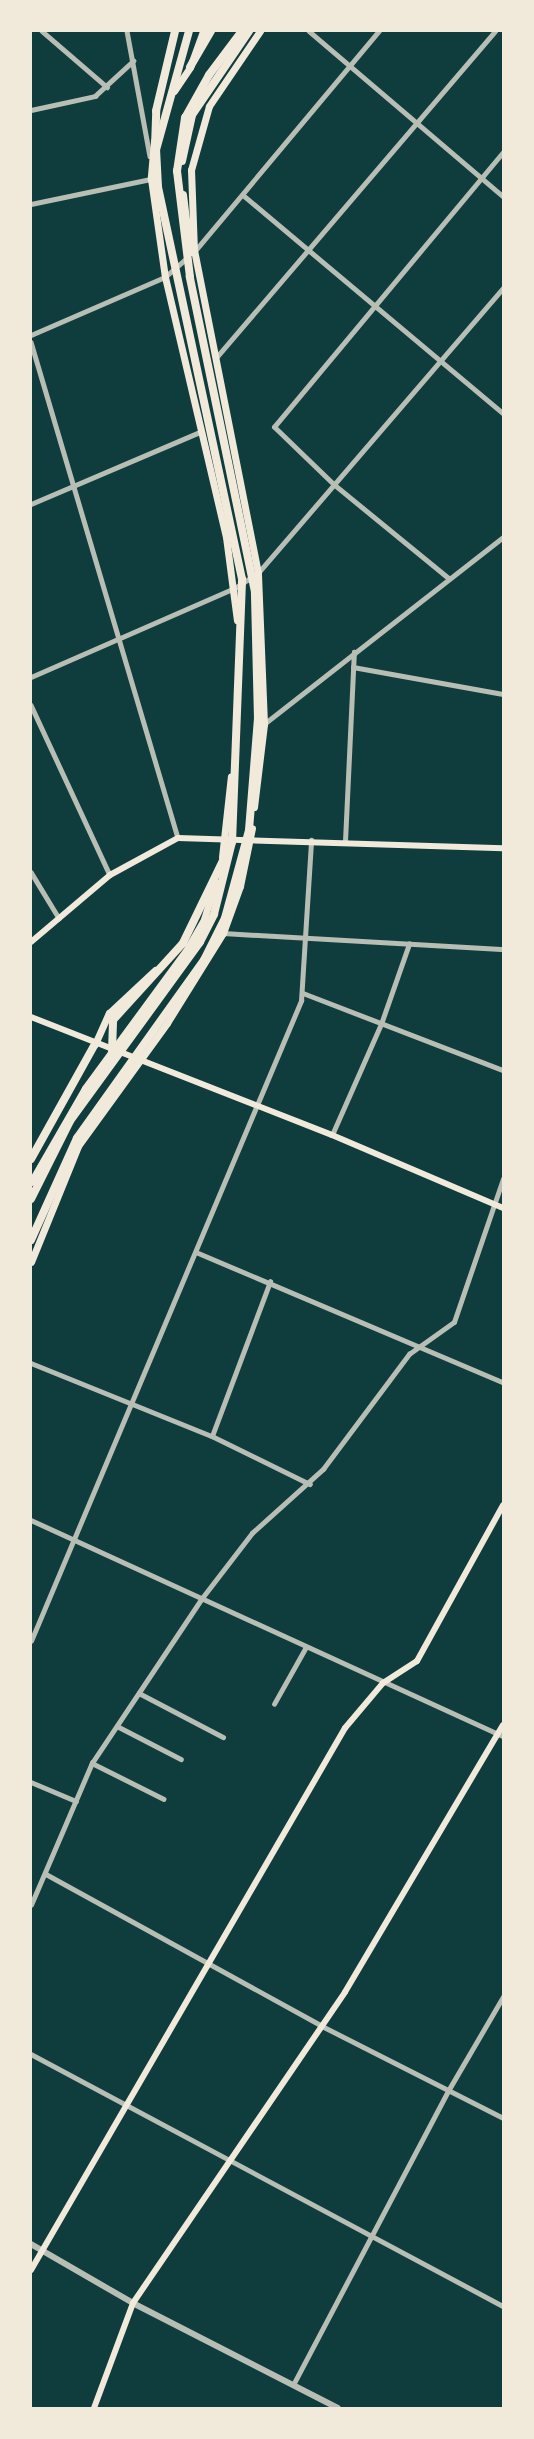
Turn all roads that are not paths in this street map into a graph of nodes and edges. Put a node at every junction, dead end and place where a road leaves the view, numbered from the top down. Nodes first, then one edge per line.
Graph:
1 (42, 31) edge
2 (127, 31) edge
3 (175, 31) edge
4 (190, 31) edge
5 (202, 31) edge
6 (211, 31) edge
7 (242, 31) edge
8 (249, 31) edge
9 (260, 31) edge
10 (309, 31) edge
11 (379, 31) edge
12 (495, 31) edge
13 (133, 61) junction
14 (350, 64) junction
15 (190, 67) junction
16 (107, 87) junction
17 (31, 110) edge
18 (416, 121) junction
19 (503, 152) edge
20 (153, 153) junction
21 (481, 177) junction
22 (151, 179) junction
23 (243, 195) junction
24 (503, 196) edge
25 (31, 204) edge
26 (310, 249) junction
27 (194, 252) junction
28 (166, 277) junction
29 (190, 277) junction
30 (503, 288) edge
31 (376, 304) junction
32 (31, 335) edge
33 (31, 342) edge
34 (214, 360) junction
35 (440, 360) junction
36 (503, 413) edge
37 (200, 432) junction
38 (334, 485) junction
39 (75, 486) junction
40 (31, 504) edge
41 (503, 537) edge
42 (258, 573) junction
43 (449, 578) junction
44 (235, 588) junction
45 (121, 638) junction
46 (354, 652) junction
47 (354, 667) junction
48 (31, 677) edge
49 (503, 694) edge
50 (31, 705) edge
51 (264, 724) junction
52 (178, 838) junction
53 (230, 839) junction
54 (251, 839) junction
55 (311, 840) junction
56 (345, 841) junction
57 (503, 848) edge
58 (31, 872) edge
59 (110, 875) junction
60 (59, 918) junction
61 (204, 919) junction
62 (223, 933) junction
63 (306, 937) junction
64 (31, 942) edge
65 (409, 944) junction
66 (501, 949) dead end
67 (303, 993) junction
68 (31, 1017) edge
69 (382, 1024) junction
70 (96, 1044) junction
71 (112, 1051) junction
72 (139, 1062) junction
73 (503, 1070) edge
74 (257, 1106) junction
75 (332, 1135) junction
76 (31, 1159) edge
77 (503, 1179) edge
78 (31, 1182) edge
79 (31, 1199) edge
80 (494, 1205) junction
81 (503, 1208) edge
82 (31, 1240) edge
83 (196, 1252) junction
84 (31, 1262) edge
85 (270, 1282) junction
86 (420, 1345) junction
87 (31, 1363) edge
88 (503, 1382) edge
89 (132, 1404) junction
90 (212, 1436) junction
91 (310, 1484) junction
92 (503, 1505) edge
93 (31, 1520) edge
94 (73, 1540) junction
95 (202, 1598) junction
96 (31, 1641) edge
97 (306, 1647) junction
98 (383, 1683) junction
99 (139, 1693) junction
100 (274, 1704) dead end
101 (503, 1725) edge
102 (117, 1726) junction
103 (500, 1734) edge
104 (223, 1737) dead end
105 (181, 1759) dead end
106 (92, 1764) junction
107 (31, 1782) edge
108 (164, 1799) dead end
109 (76, 1801) junction
110 (46, 1874) junction
111 (31, 1905) edge
112 (212, 1962) junction
113 (503, 1997) edge
114 (322, 2026) junction
115 (31, 2054) edge
116 (448, 2090) junction
117 (128, 2106) junction
118 (503, 2118) edge
119 (230, 2163) junction
120 (372, 2237) junction
121 (31, 2244) edge
122 (43, 2250) junction
123 (31, 2270) edge
124 (133, 2303) junction
125 (503, 2306) edge
126 (293, 2385) junction
127 (94, 2408) edge
128 (338, 2408) edge

1 - 16 street
2 - 13 street
3 - 20 highway
4 - 20 highway
5 - 15 main road
6 - 15 highway
7 - 29 highway
8 - 29 highway
9 - 27 main road
10 - 14 street
11 - 14 street
12 - 18 street
13 - 16 street
13 - 20 street
14 - 18 street
14 - 23 street
15 - 20 main road
16 - 17 street
18 - 21 street
18 - 26 street
19 - 21 street
20 - 22 main road
20 - 53 highway
21 - 24 street
21 - 31 street
22 - 25 street
22 - 28 main road
23 - 26 street
23 - 27 street
26 - 31 street
26 - 34 street
27 - 28 street
27 - 34 main road
28 - 32 street
28 - 37 main road
29 - 82 highway
30 - 35 street
31 - 35 street
31 - 38 street
33 - 39 street
34 - 42 main road
35 - 36 street
35 - 38 street
37 - 39 street
37 - 44 main road
38 - 42 street
38 - 43 street
39 - 40 street
39 - 45 street
41 - 43 street
42 - 44 street
42 - 51 main road
43 - 46 street
44 - 45 street
44 - 53 main road
45 - 48 street
45 - 52 street
46 - 47 street
46 - 51 street
47 - 49 street
47 - 56 street
50 - 59 street
51 - 54 main road
52 - 53 main road
52 - 59 main road
53 - 54 main road
53 - 61 main road
53 - 71 highway
53 - 79 highway
54 - 55 main road
54 - 62 main road
55 - 56 main road
55 - 63 street
56 - 57 main road
58 - 60 street
59 - 60 main road
60 - 64 main road
61 - 70 main road
61 - 71 main road
62 - 63 street
62 - 72 main road
63 - 65 street
63 - 67 street
65 - 66 street
65 - 69 street
67 - 69 street
67 - 74 street
68 - 70 main road
69 - 73 street
69 - 75 street
70 - 71 main road
70 - 76 highway
71 - 72 main road
71 - 78 main road
72 - 74 main road
72 - 84 main road
74 - 75 main road
74 - 83 street
75 - 80 main road
77 - 80 street
80 - 81 main road
80 - 86 street
83 - 85 street
83 - 89 street
85 - 86 street
85 - 90 street
86 - 88 street
86 - 91 street
87 - 89 street
89 - 90 street
89 - 94 street
90 - 91 street
91 - 95 street
92 - 98 main road
93 - 94 street
94 - 95 street
94 - 96 street
95 - 97 street
95 - 99 street
97 - 98 street
97 - 100 street
98 - 103 street
98 - 112 main road
99 - 102 street
99 - 104 street
101 - 103 main road
102 - 105 street
102 - 106 street
103 - 114 main road
106 - 108 street
106 - 109 street
107 - 109 street
109 - 110 street
110 - 111 street
110 - 112 street
112 - 114 street
112 - 117 main road
113 - 116 street
114 - 116 street
114 - 119 main road
115 - 117 street
116 - 118 street
116 - 120 street
117 - 119 street
117 - 122 main road
119 - 120 street
119 - 124 main road
120 - 125 street
120 - 126 street
121 - 122 street
122 - 123 main road
122 - 124 street
124 - 126 street
124 - 127 main road
126 - 128 street

